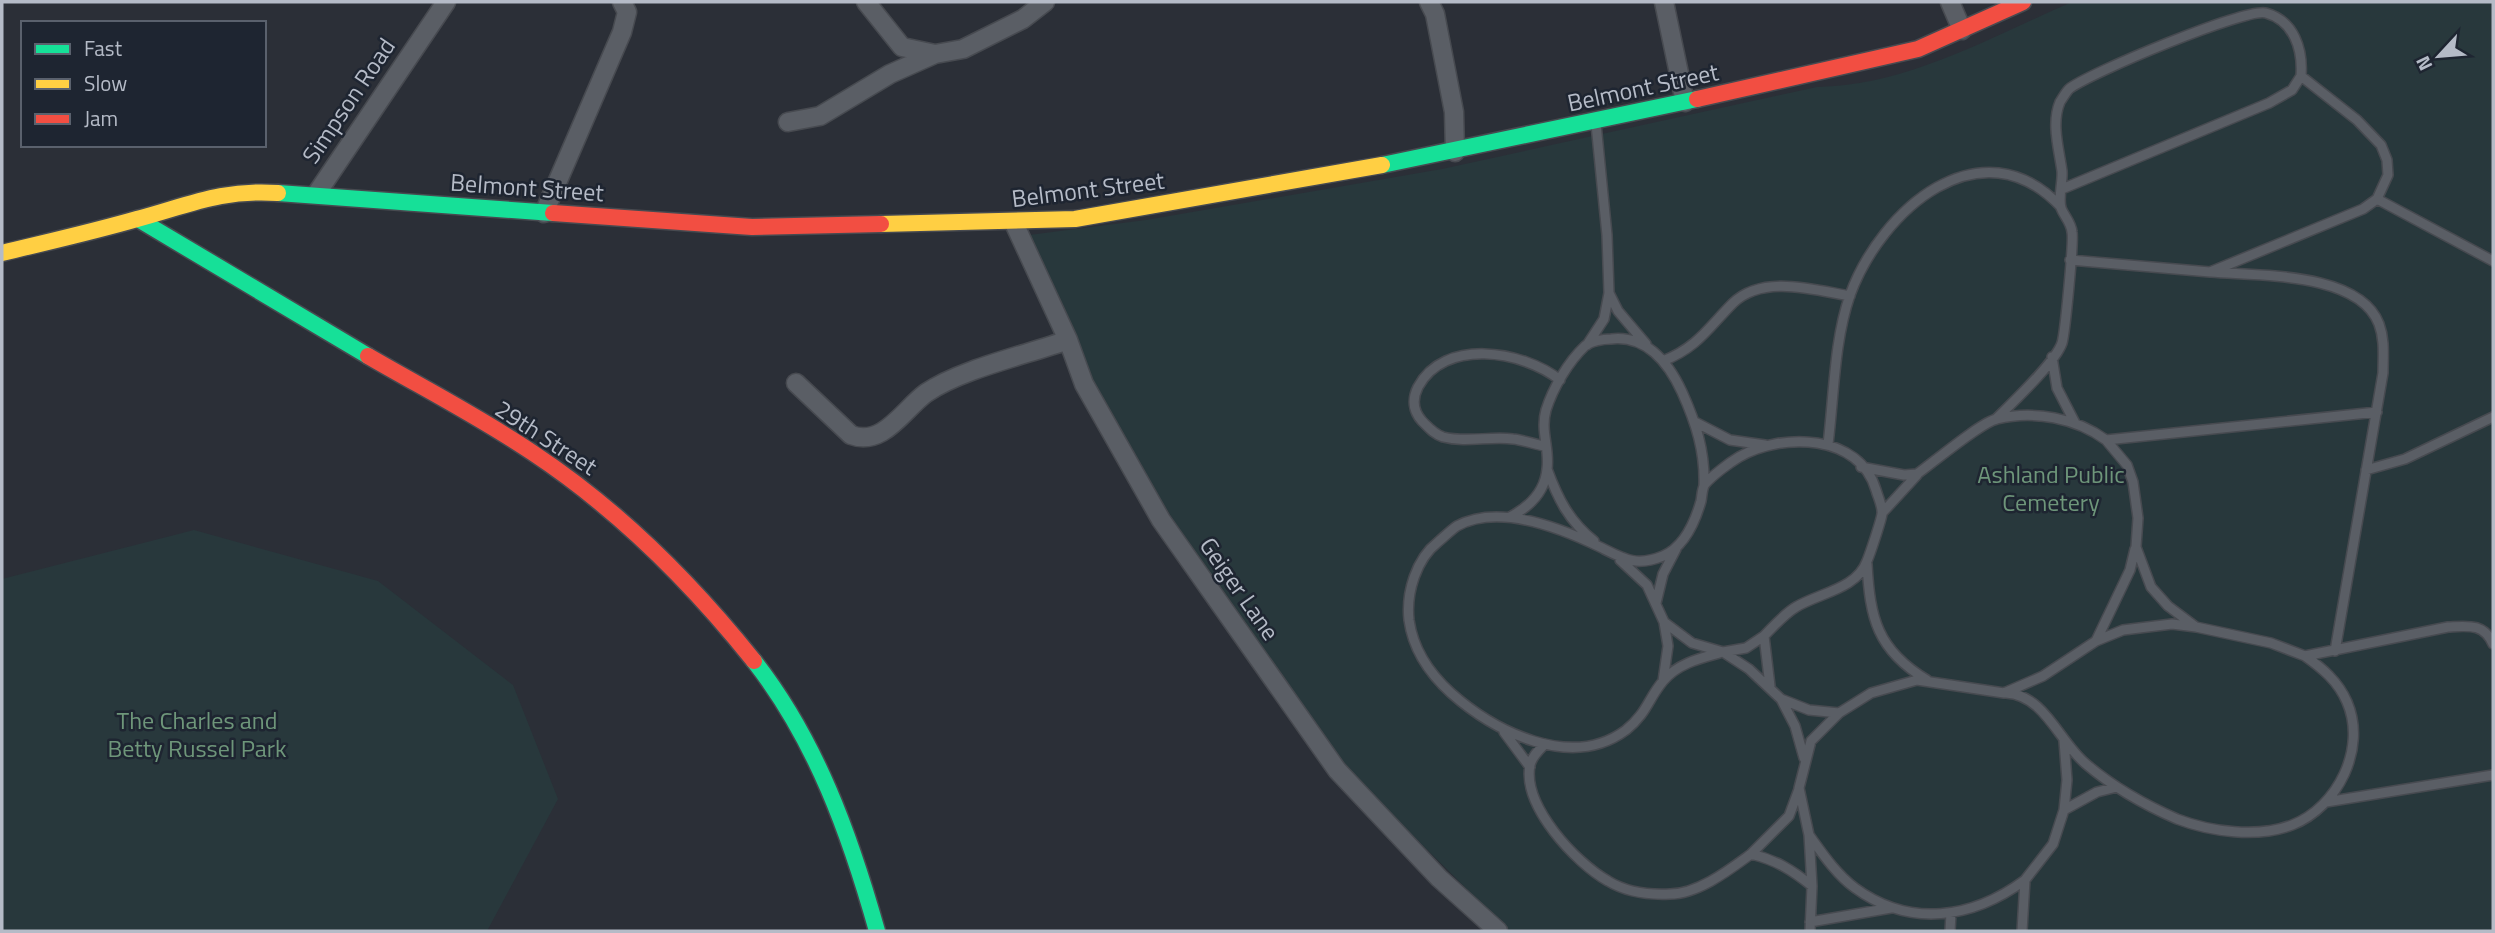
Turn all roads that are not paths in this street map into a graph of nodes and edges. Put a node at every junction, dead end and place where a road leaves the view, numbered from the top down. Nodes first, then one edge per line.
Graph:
1 (446, 2) edge
2 (622, 2) edge
3 (866, 2) edge
4 (1045, 2) edge
5 (1429, 2) edge
6 (1664, 2) edge
7 (1951, 2) edge
8 (2023, 2) edge
9 (1962, 30) junction
10 (935, 54) junction
11 (2301, 76) junction
12 (1685, 102) junction
13 (788, 122) dead end
14 (1596, 122) junction
15 (1455, 152) junction
16 (2062, 189) junction
17 (317, 193) junction
18 (2377, 198) junction
19 (2061, 207) junction
20 (544, 213) junction
21 (138, 219) junction
22 (1014, 223) junction
23 (2, 253) edge
24 (2070, 260) junction
25 (2493, 261) edge
26 (2210, 272) junction
27 (1609, 293) junction
28 (1850, 296) junction
29 (1068, 340) junction
30 (1646, 344) junction
31 (1587, 345) junction
32 (2052, 357) junction
33 (1662, 361) junction
34 (1560, 380) junction
35 (796, 383) dead end
36 (2376, 412) junction
37 (2493, 417) edge
38 (1996, 419) junction
39 (1695, 422) junction
40 (2075, 423) junction
41 (2106, 440) junction
42 (1828, 444) junction
43 (1772, 445) junction
44 (1544, 446) junction
45 (1861, 467) junction
46 (1547, 469) junction
47 (2366, 470) junction
48 (1917, 474) junction
49 (1704, 485) junction
50 (1883, 512) junction
51 (1510, 517) junction
52 (1677, 546) junction
53 (1600, 547) junction
54 (2136, 547) junction
55 (1620, 559) junction
56 (1867, 564) junction
57 (1657, 603) junction
58 (1664, 622) junction
59 (2196, 627) junction
60 (1765, 636) junction
61 (2096, 640) junction
62 (2493, 644) edge
63 (2335, 651) junction
64 (1723, 652) junction
65 (2305, 656) junction
66 (1663, 681) junction
67 (1931, 683) junction
68 (1770, 686) junction
69 (2004, 693) junction
70 (1781, 699) junction
71 (1839, 713) junction
72 (1502, 730) junction
73 (2064, 741) junction
74 (1545, 744) junction
75 (1804, 758) junction
76 (1530, 767) junction
77 (2493, 775) edge
78 (2117, 787) junction
79 (1799, 789) junction
80 (2326, 802) junction
81 (2064, 810) junction
82 (1809, 835) junction
83 (1751, 854) junction
84 (2025, 880) junction
85 (1812, 886) junction
86 (1891, 908) junction
87 (1951, 914) junction
88 (1810, 927) edge
89 (877, 931) edge
90 (1498, 931) edge
91 (1950, 931) edge
92 (2022, 931) edge

1 - 17 street, Simpson Road
2 - 20 street
3 - 10 street
4 - 10 street
5 - 15 street
6 - 12 street
7 - 9 street
8 - 9 street, Belmont Street
9 - 12 street, Belmont Street
10 - 13 street
11 - 16 lane
11 - 16 lane
11 - 18 lane
12 - 14 street, Belmont Street
14 - 15 street, Belmont Street
14 - 27 lane
15 - 22 street, Belmont Street
16 - 19 lane
17 - 20 street, Belmont Street
17 - 21 street, Belmont Street
18 - 25 lane
18 - 26 lane
19 - 24 lane
19 - 28 lane
20 - 22 street, Belmont Street
21 - 23 street
21 - 89 street, 29th Street
22 - 29 street, Geiger Lane
24 - 26 lane
24 - 32 lane
26 - 36 lane
27 - 30 lane
27 - 31 lane
28 - 33 lane
28 - 42 lane
29 - 35 street
29 - 90 street, Geiger Lane
30 - 31 lane
30 - 33 lane
31 - 34 lane
32 - 38 lane
32 - 40 lane
33 - 39 lane
34 - 44 lane
34 - 44 lane
36 - 41 lane
36 - 47 lane
37 - 47 lane
38 - 40 lane
38 - 48 lane
39 - 43 lane
39 - 49 lane
40 - 41 lane
41 - 54 lane
42 - 43 lane
42 - 45 lane
43 - 49 lane
44 - 46 lane
45 - 48 lane
45 - 50 lane
46 - 51 lane
46 - 53 lane
47 - 63 lane
48 - 50 lane
49 - 52 lane
50 - 56 lane
51 - 53 lane
51 - 72 lane
52 - 55 lane
52 - 57 lane
53 - 55 lane
54 - 59 lane
54 - 61 lane
55 - 57 lane
56 - 60 lane
56 - 67 lane
57 - 58 lane
58 - 64 lane
58 - 66 lane
59 - 61 lane
59 - 65 lane
60 - 64 lane
60 - 68 lane
61 - 69 lane
62 - 63 lane
63 - 65 lane
64 - 66 lane
64 - 68 lane
65 - 80 lane
66 - 74 lane
67 - 69 lane
67 - 71 lane
68 - 70 lane
69 - 73 lane
70 - 71 lane
70 - 75 lane
71 - 75 lane
72 - 74 lane
72 - 76 lane
73 - 78 lane
73 - 81 lane
74 - 76 lane
75 - 79 lane
76 - 83 lane
77 - 80 lane
78 - 80 lane
78 - 81 lane
79 - 82 lane
79 - 83 lane
81 - 84 lane
82 - 85 lane
82 - 86 lane
83 - 85 lane
84 - 87 lane
84 - 92 lane
85 - 88 lane
86 - 87 lane
86 - 88 lane
87 - 91 lane

